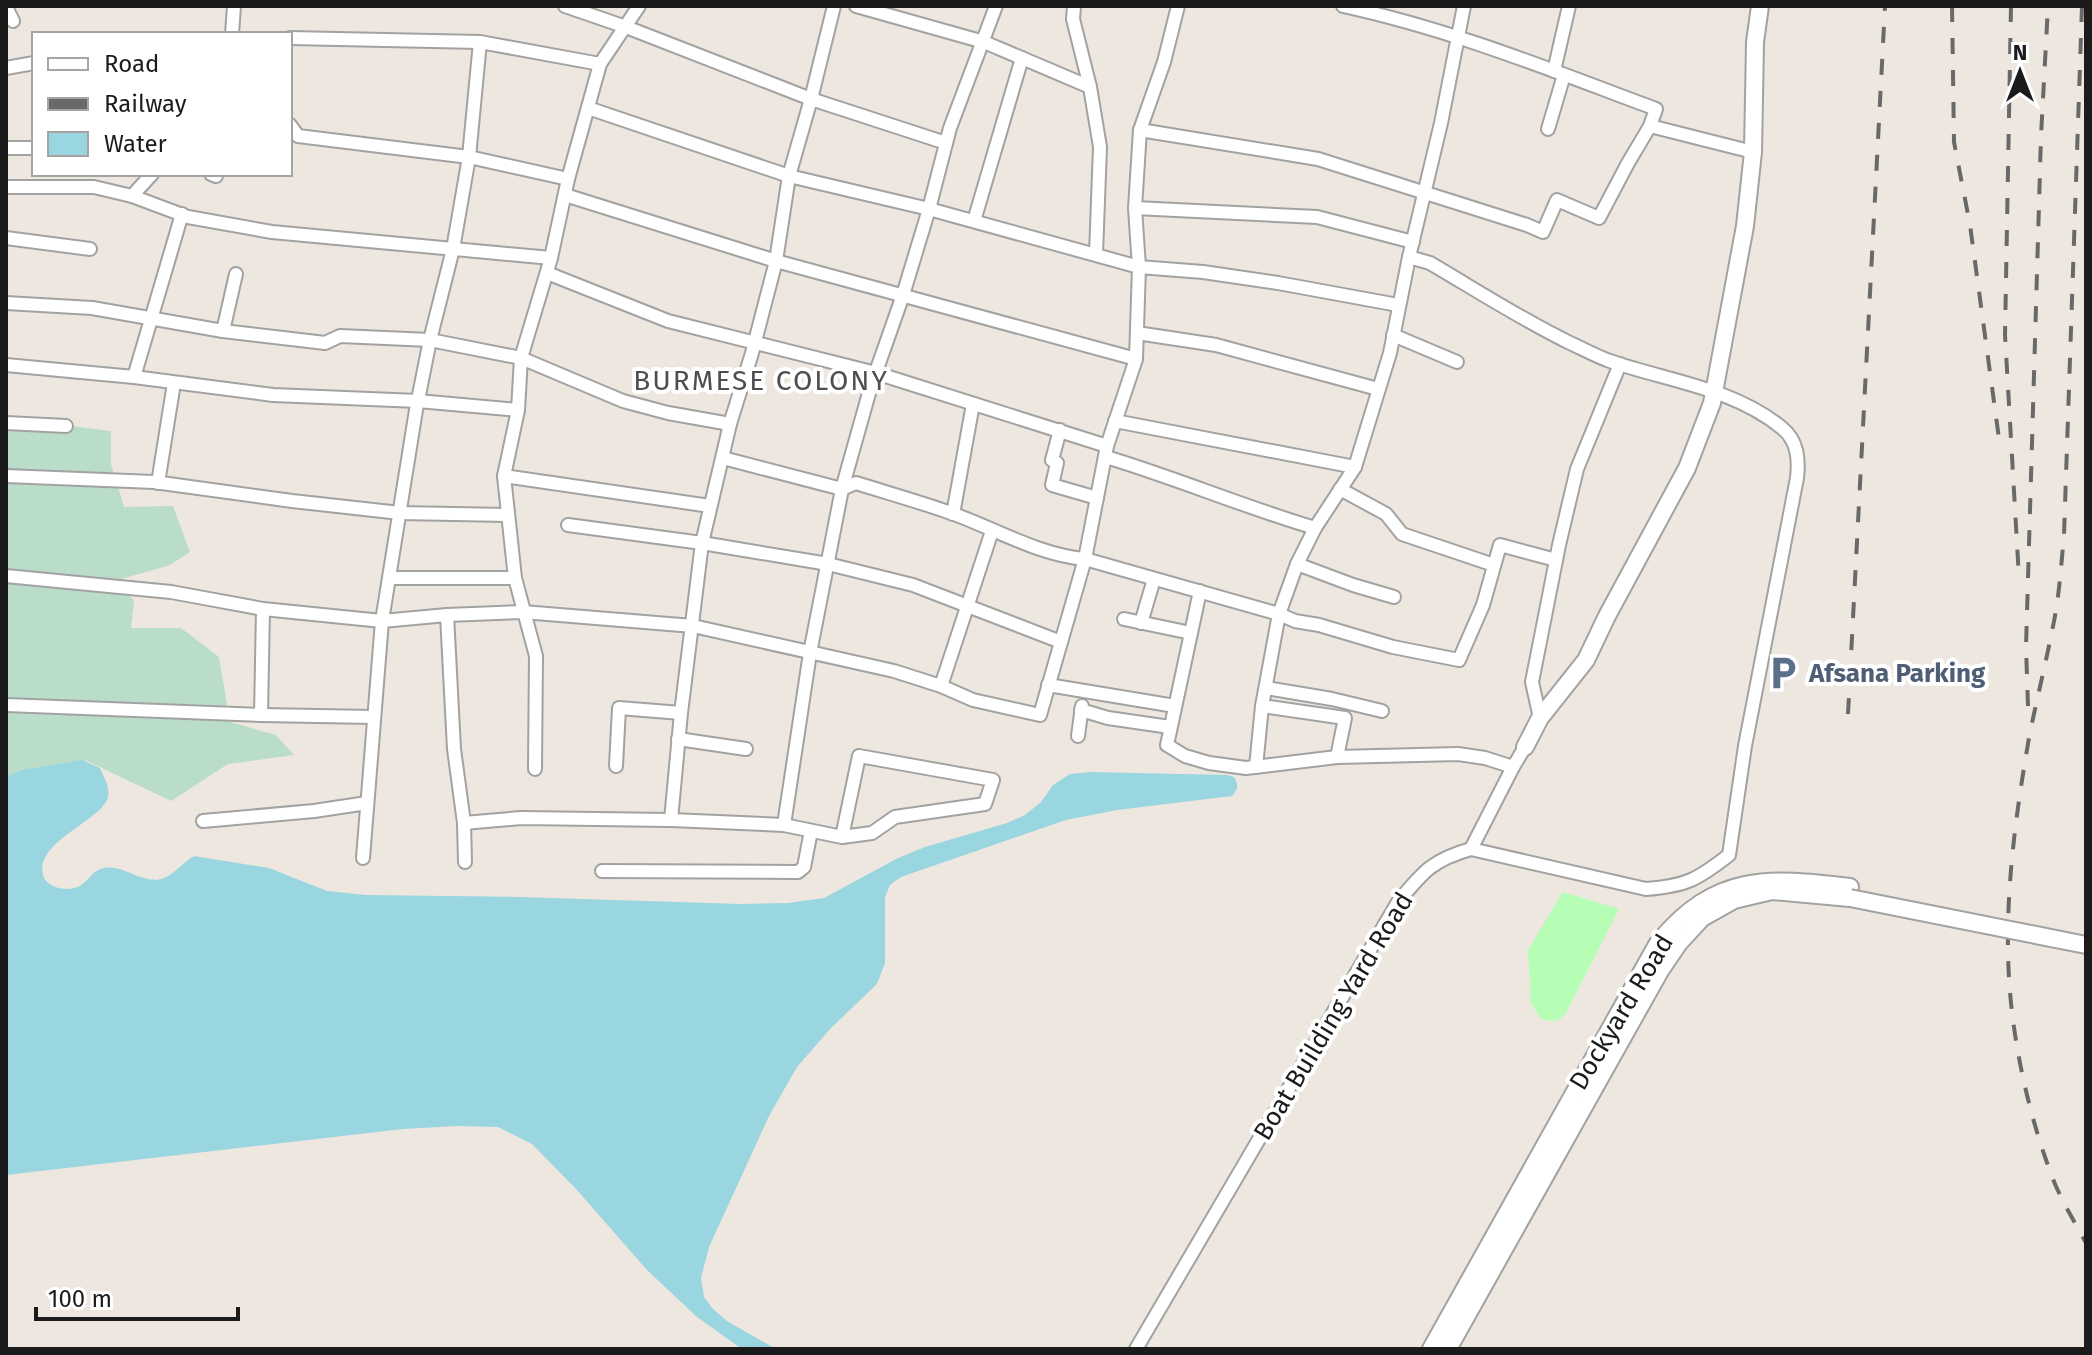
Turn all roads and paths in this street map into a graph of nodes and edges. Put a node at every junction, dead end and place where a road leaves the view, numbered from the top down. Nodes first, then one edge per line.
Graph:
1 (234, 6) edge
2 (565, 6) edge
3 (639, 6) edge
4 (834, 6) edge
5 (856, 6) edge
6 (996, 6) edge
7 (1074, 6) edge
8 (1178, 6) edge
9 (1343, 6) edge
10 (1464, 6) edge
11 (1569, 6) edge
12 (1760, 6) edge
13 (6, 7) edge
14 (13, 21) dead end
15 (626, 27) junction
16 (232, 32) edge
17 (1458, 36) junction
18 (292, 38) edge
19 (480, 42) junction
20 (984, 42) junction
21 (1022, 58) junction
22 (32, 63) edge
23 (600, 64) junction
24 (6, 68) edge
25 (1559, 73) junction
26 (1090, 87) junction
27 (811, 99) junction
28 (588, 108) junction
29 (1650, 126) junction
30 (292, 128) edge
31 (1548, 129) dead end
32 (1140, 130) junction
33 (946, 143) junction
34 (6, 148) edge
35 (32, 148) edge
36 (1753, 152) junction
37 (469, 157) junction
38 (150, 176) edge
39 (789, 176) junction
40 (568, 179) junction
41 (6, 187) edge
42 (1423, 193) junction
43 (565, 195) junction
44 (132, 196) junction
45 (1135, 208) junction
46 (929, 209) junction
47 (182, 214) junction
48 (974, 221) junction
49 (6, 238) edge
50 (1413, 242) junction
51 (90, 249) dead end
52 (453, 249) junction
53 (1096, 254) junction
54 (1409, 257) junction
55 (551, 258) junction
56 (776, 261) junction
57 (1139, 267) junction
58 (547, 273) junction
59 (236, 274) dead end
60 (903, 295) junction
61 (6, 303) edge
62 (1398, 305) junction
63 (151, 317) junction
64 (223, 331) junction
65 (1137, 333) junction
66 (1393, 335) junction
67 (430, 340) junction
68 (755, 342) junction
69 (521, 358) junction
70 (1136, 359) junction
71 (1457, 362) dead end
72 (1620, 364) junction
73 (6, 365) edge
74 (876, 373) junction
75 (134, 377) junction
76 (174, 383) junction
77 (1378, 389) junction
78 (1715, 392) junction
79 (418, 401) junction
80 (973, 404) junction
81 (518, 410) junction
82 (1115, 421) junction
83 (6, 423) edge
84 (730, 424) junction
85 (66, 426) dead end
86 (1060, 430) junction
87 (1107, 452) junction
88 (723, 458) junction
89 (1355, 467) junction
90 (6, 476) edge
91 (504, 476) junction
92 (158, 483) junction
93 (842, 489) junction
94 (1340, 489) junction
95 (1097, 498) junction
96 (710, 506) junction
97 (400, 513) junction
98 (953, 514) junction
99 (508, 515) junction
100 (568, 525) dead end
101 (1315, 528) junction
102 (992, 531) junction
103 (702, 543) junction
104 (1085, 559) junction
105 (1556, 560) junction
106 (828, 564) junction
107 (1297, 564) junction
108 (1494, 565) junction
109 (6, 576) edge
110 (391, 578) junction
111 (515, 578) junction
112 (1154, 579) junction
113 (1200, 591) junction
114 (1394, 597) dead end
115 (967, 606) junction
116 (263, 609) junction
117 (523, 612) junction
118 (1279, 614) junction
119 (447, 615) junction
120 (1124, 619) dead end
121 (382, 621) junction
122 (1141, 623) junction
123 (693, 626) junction
124 (1191, 633) junction
125 (1061, 642) junction
126 (810, 653) junction
127 (1048, 685) junction
128 (941, 686) junction
129 (1266, 688) junction
130 (1087, 691) junction
131 (6, 705) edge
132 (1175, 706) junction
133 (1262, 706) junction
134 (1081, 710) junction
135 (1382, 711) dead end
136 (681, 713) junction
137 (261, 715) junction
138 (374, 717) junction
139 (1540, 718) junction
140 (1170, 727) junction
141 (1078, 736) dead end
142 (678, 739) junction
143 (1525, 747) joint
144 (746, 749) dead end
145 (1337, 757) junction
146 (616, 766) dead end
147 (1256, 767) junction
148 (1513, 767) junction
149 (535, 769) dead end
150 (367, 803) junction
151 (671, 820) junction
152 (203, 821) dead end
153 (464, 823) junction
154 (784, 825) junction
155 (811, 831) junction
156 (842, 837) junction
157 (1471, 849) junction
158 (363, 858) dead end
159 (465, 862) dead end
160 (602, 871) dead end
161 (2086, 935) edge
162 (2086, 945) edge
163 (1136, 1349) edge
164 (1431, 1349) edge
165 (1448, 1349) edge

1 - 16 street
2 - 15 street
3 - 15 street
4 - 27 street
5 - 20 street
6 - 20 street
7 - 26 street
8 - 32 street
9 - 17 street
10 - 17 street
11 - 25 street
12 - 36 street
13 - 14 street
15 - 23 street
15 - 27 street
17 - 25 street
17 - 42 street
18 - 19 street
19 - 23 street
19 - 37 street
20 - 21 street
20 - 33 street
21 - 26 street
21 - 48 street
22 - 24 street
23 - 28 street
25 - 29 street
25 - 31 street
26 - 53 street
27 - 33 street
27 - 39 street
28 - 39 street
28 - 40 street
29 - 36 street
29 - 42 street
30 - 37 street
32 - 42 street
32 - 45 street
33 - 46 street
34 - 35 street
36 - 78 street
37 - 40 street
37 - 52 street
38 - 44 street
39 - 46 street
39 - 56 street
40 - 43 street
41 - 44 street
42 - 50 street
43 - 55 street
43 - 56 street
44 - 47 street
45 - 50 street
45 - 57 street
46 - 48 street
46 - 60 street
47 - 52 street
47 - 63 street
48 - 53 street
49 - 51 street
50 - 54 street
52 - 55 street
52 - 67 street
53 - 57 street
54 - 62 street
54 - 72 street
55 - 58 street
56 - 60 street
56 - 68 street
57 - 62 street
57 - 65 street
58 - 68 street
58 - 69 street
59 - 64 street
60 - 70 street
60 - 74 street
61 - 63 street
62 - 66 street
63 - 64 street
63 - 75 street
64 - 67 street
65 - 70 street
65 - 77 street
66 - 71 street
66 - 77 street
67 - 69 street
67 - 79 street
68 - 74 street
68 - 84 street
69 - 81 street
69 - 84 street
70 - 82 street
72 - 78 street
72 - 105 street
73 - 75 street
74 - 80 street
74 - 93 street
75 - 76 street
76 - 79 street
76 - 92 street
77 - 89 street
78 - 139 street
78 - 157 street
79 - 81 street
79 - 97 street
80 - 86 street
80 - 98 street
81 - 91 street
82 - 87 street
82 - 89 street
83 - 85 street
84 - 88 street
86 - 87 street
86 - 95 street
87 - 95 street
87 - 101 street
88 - 93 street
88 - 96 street
89 - 94 street
90 - 92 street
91 - 96 street
91 - 99 street
92 - 97 street
93 - 98 street
93 - 106 street
94 - 101 street
94 - 108 street
95 - 104 street
96 - 103 street
97 - 99 street
97 - 110 street
98 - 102 street
99 - 111 street
100 - 103 street
101 - 107 street
102 - 104 street
102 - 115 street
103 - 106 street
103 - 123 street
104 - 112 street
104 - 125 street
105 - 108 street
105 - 139 street
106 - 115 street
106 - 126 street
107 - 114 street
107 - 118 street
108 - 118 street
109 - 116 street
110 - 111 street
110 - 121 street
111 - 117 street
112 - 113 street
112 - 122 street
113 - 118 street
113 - 124 street
115 - 125 street
115 - 128 street
116 - 121 street
116 - 137 street
117 - 119 street
117 - 123 street
117 - 149 street
118 - 129 street
119 - 121 street
119 - 153 street
120 - 122 street
121 - 138 street
122 - 124 street
123 - 126 street
123 - 136 street
124 - 132 street
125 - 127 street
126 - 128 street
126 - 154 street
127 - 128 street
127 - 130 street
129 - 133 street
129 - 135 street
130 - 132 street
130 - 134 street
131 - 137 street
132 - 140 street
133 - 145 street
133 - 147 street
134 - 140 street
134 - 141 street
136 - 142 street
136 - 146 street
137 - 138 street
138 - 150 street
139 - 143 street
140 - 147 street
142 - 144 street
142 - 151 street
143 - 148 street
145 - 147 street
145 - 148 street
148 - 157 street
150 - 152 street
150 - 158 street
151 - 153 street
151 - 154 street
153 - 159 street
154 - 155 street
155 - 156 street
155 - 160 street
156 - 156 street
157 - 163 street, Boat Building Yard Road
161 - 164 street, Dockyard Road
162 - 165 street, Dockyard Road, bridge

